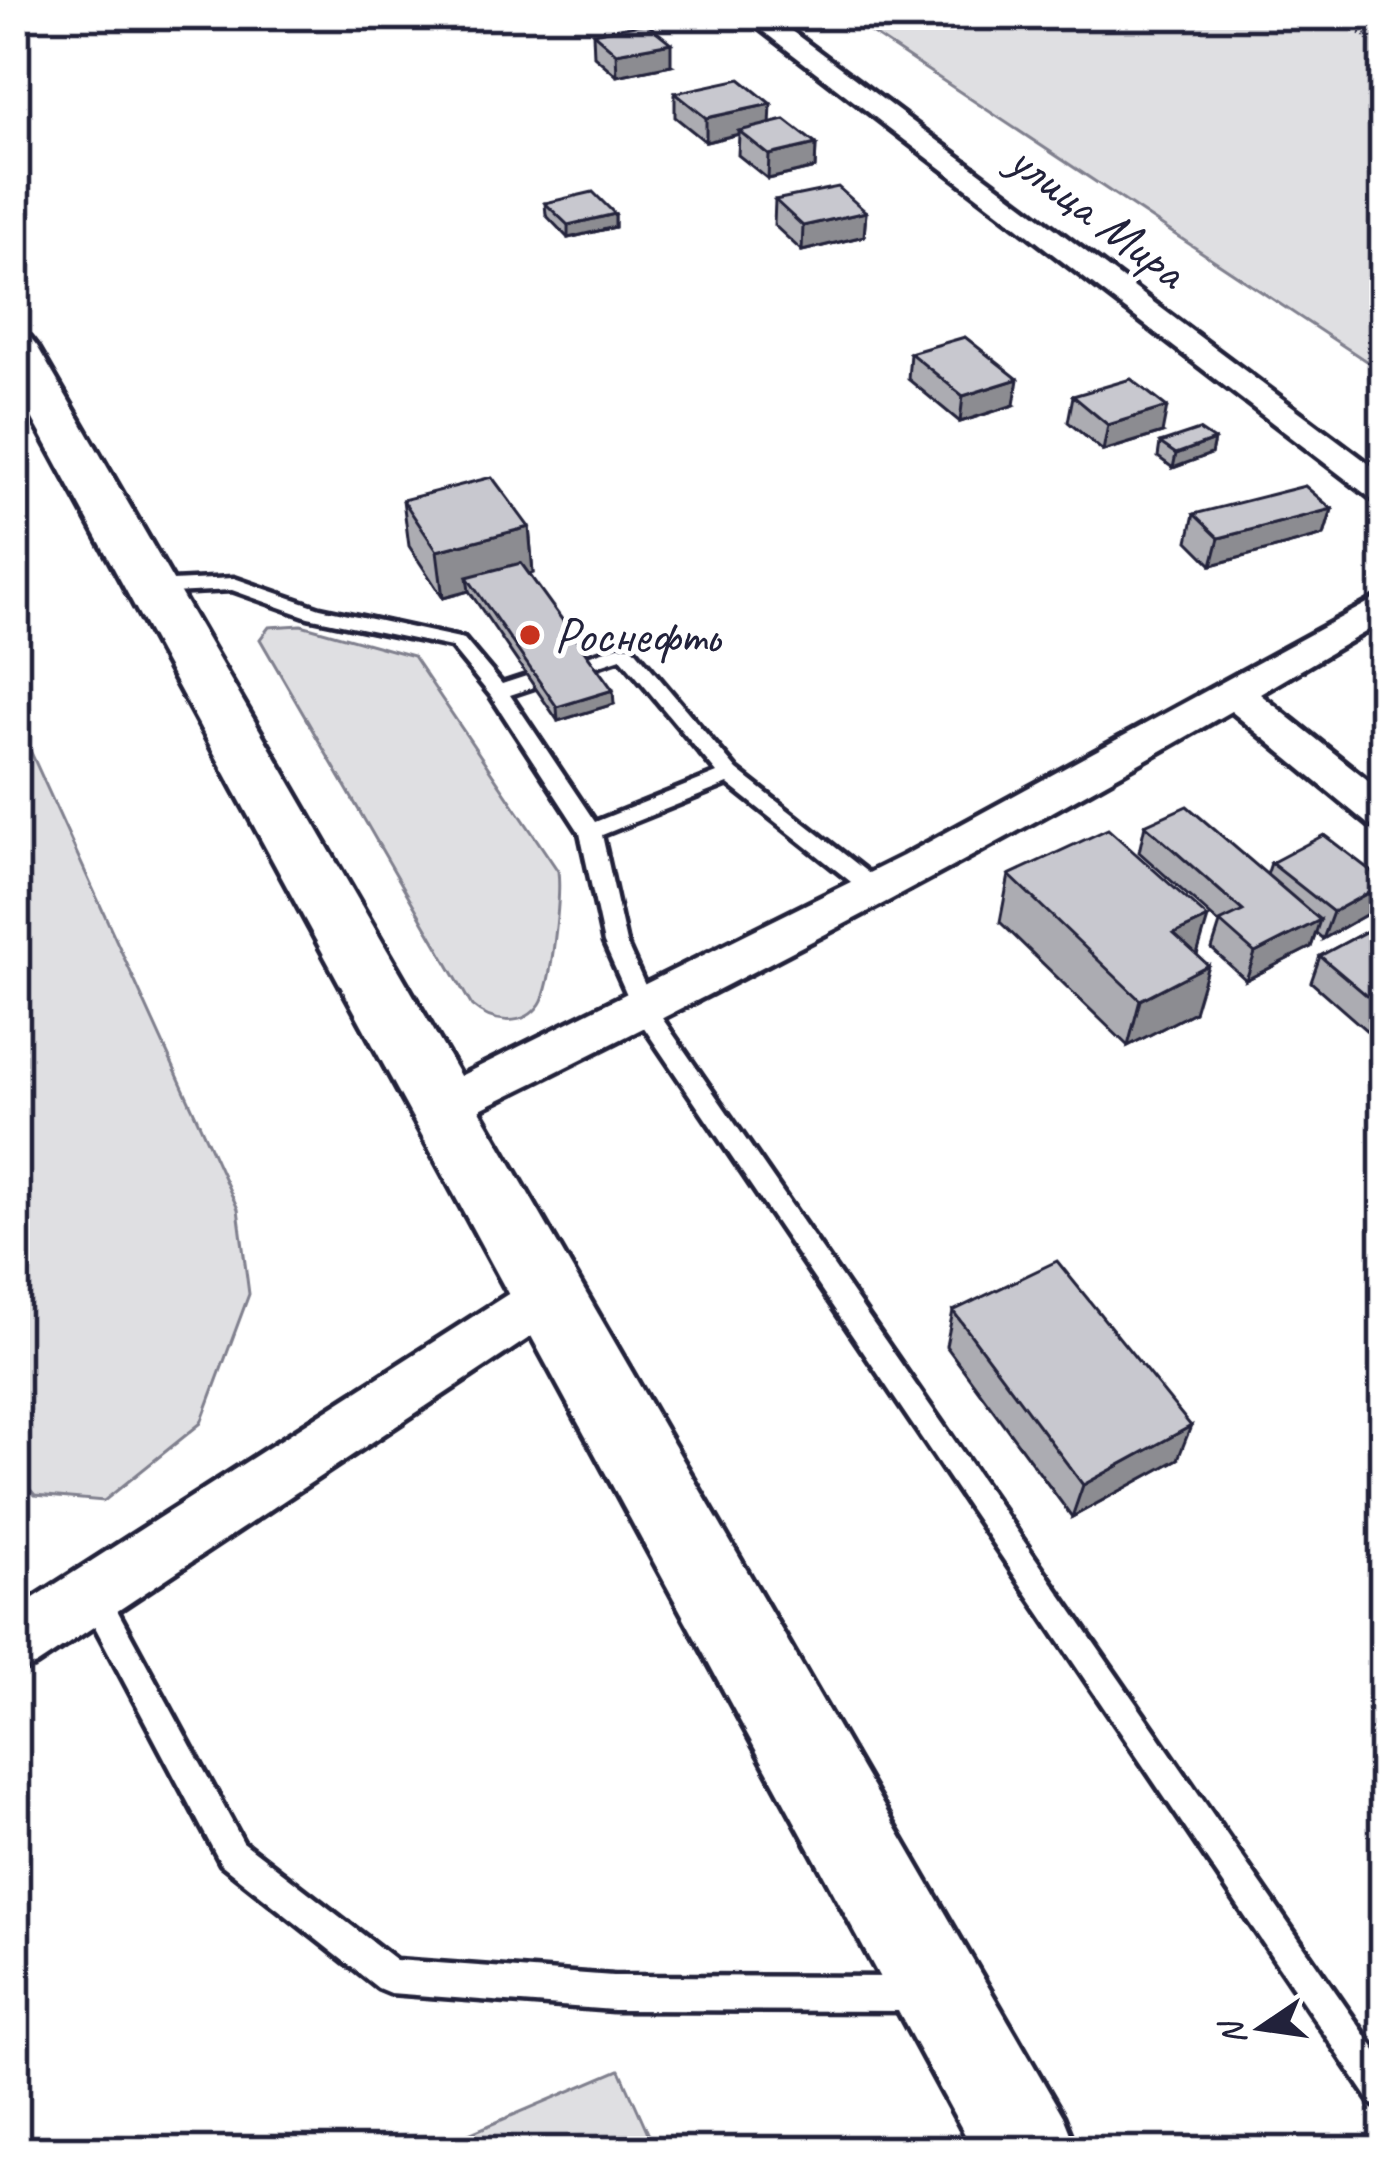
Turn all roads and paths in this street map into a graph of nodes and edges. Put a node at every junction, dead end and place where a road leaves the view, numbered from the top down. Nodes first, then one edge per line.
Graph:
1 (754, 15) edge
2 (1328, 15) edge
3 (1384, 46) edge
4 (15, 346) edge
5 (1384, 492) edge
6 (151, 588) junction
7 (1384, 605) edge
8 (498, 692) junction
9 (1234, 694) junction
10 (730, 775) junction
11 (1384, 815) edge
12 (591, 832) junction
13 (873, 888) junction
14 (645, 1011) junction
15 (441, 1107) junction
16 (549, 1296) junction
17 (93, 1594) junction
18 (15, 1644) edge
19 (940, 1994) junction
20 (1384, 2092) edge
21 (1028, 2151) edge

1 - 5 street, улица Мира
2 - 3 path
4 - 6 highway
6 - 8 lane
6 - 15 highway
7 - 9 street
8 - 10 lane
8 - 12 lane
9 - 11 street
9 - 13 street
10 - 12 lane
10 - 13 lane
12 - 14 lane
13 - 14 street
14 - 15 street
14 - 20 lane
15 - 16 highway
16 - 17 street
16 - 19 highway
17 - 18 street
17 - 19 lane
19 - 21 highway

